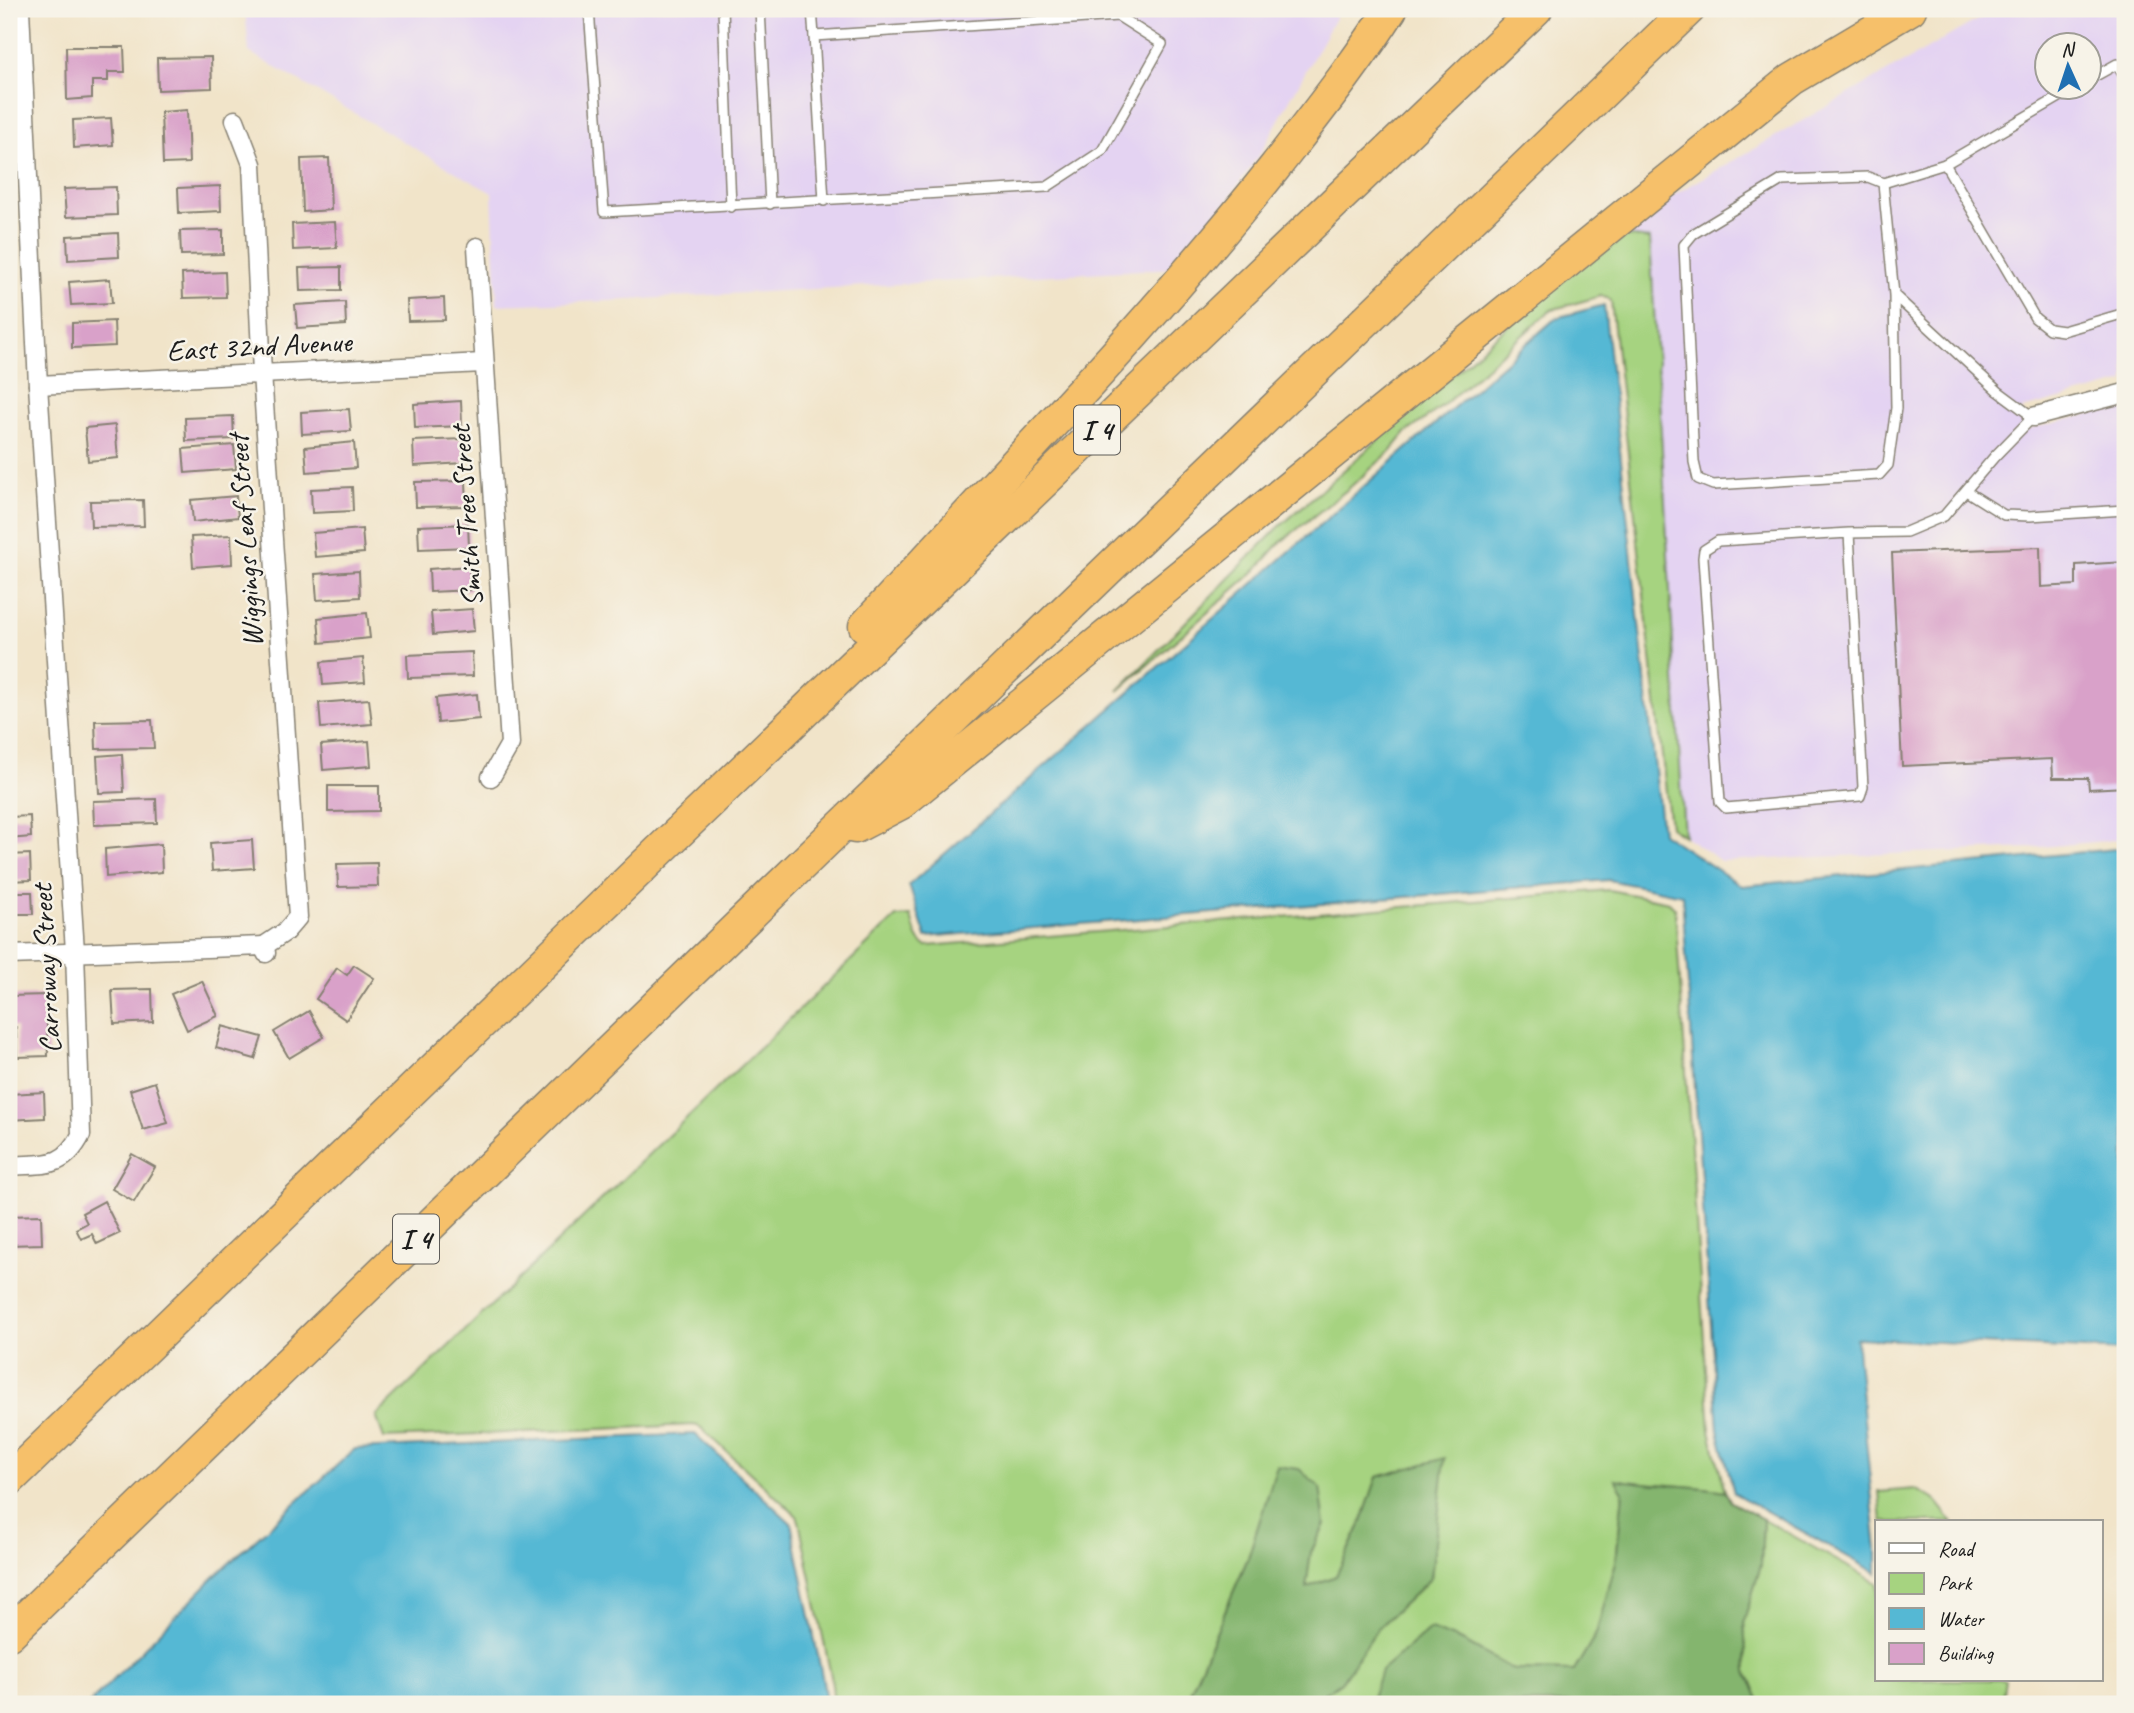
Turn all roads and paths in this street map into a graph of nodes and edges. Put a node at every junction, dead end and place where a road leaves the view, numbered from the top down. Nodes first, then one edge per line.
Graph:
1 (20, 9) edge
2 (589, 9) edge
3 (723, 9) edge
4 (760, 9) edge
5 (812, 9) edge
6 (1392, 9) edge
7 (1536, 9) edge
8 (1689, 9) edge
9 (1910, 9) edge
10 (814, 36) junction
11 (2102, 72) edge
12 (2125, 78) edge
13 (2051, 102) edge
14 (235, 120) dead end
15 (1945, 163) junction
16 (1883, 183) junction
17 (824, 201) junction
18 (770, 204) junction
19 (731, 207) junction
20 (477, 247) dead end
21 (1894, 295) junction
22 (2125, 313) edge
23 (483, 363) junction
24 (262, 373) junction
25 (38, 385) junction
26 (2125, 393) edge
27 (2033, 417) junction
28 (1965, 491) junction
29 (2125, 510) edge
30 (1849, 533) junction
31 (491, 777) dead end
32 (823, 844) junction
33 (658, 852) junction
34 (75, 951) junction
35 (9, 955) edge
36 (9, 1166) edge
37 (9, 1480) edge
38 (9, 1634) edge

1 - 25 street, Carroway Street
2 - 19 lane
3 - 19 lane
4 - 18 lane
5 - 10 lane
6 - 33 highway
7 - 33 highway, I 4
8 - 32 highway, I 4
9 - 32 highway
10 - 17 lane
10 - 17 lane
11 - 12 lane
13 - 15 lane
14 - 24 street, Wiggings Leaf Street
15 - 16 lane
15 - 22 lane
16 - 21 lane
16 - 21 lane
17 - 18 lane
18 - 19 lane
20 - 23 street, Smith Tree Street
21 - 27 lane
23 - 24 street, East 32nd Avenue
23 - 31 street, Smith Tree Street
24 - 25 street, East 32nd Avenue
24 - 34 street, Wiggings Leaf Street
25 - 34 street, Carroway Street
26 - 27 street
27 - 28 lane
28 - 29 lane
28 - 30 lane
30 - 30 lane
32 - 38 highway, I 4
33 - 37 highway, I 4
34 - 35 street
34 - 36 street, Carroway Street

